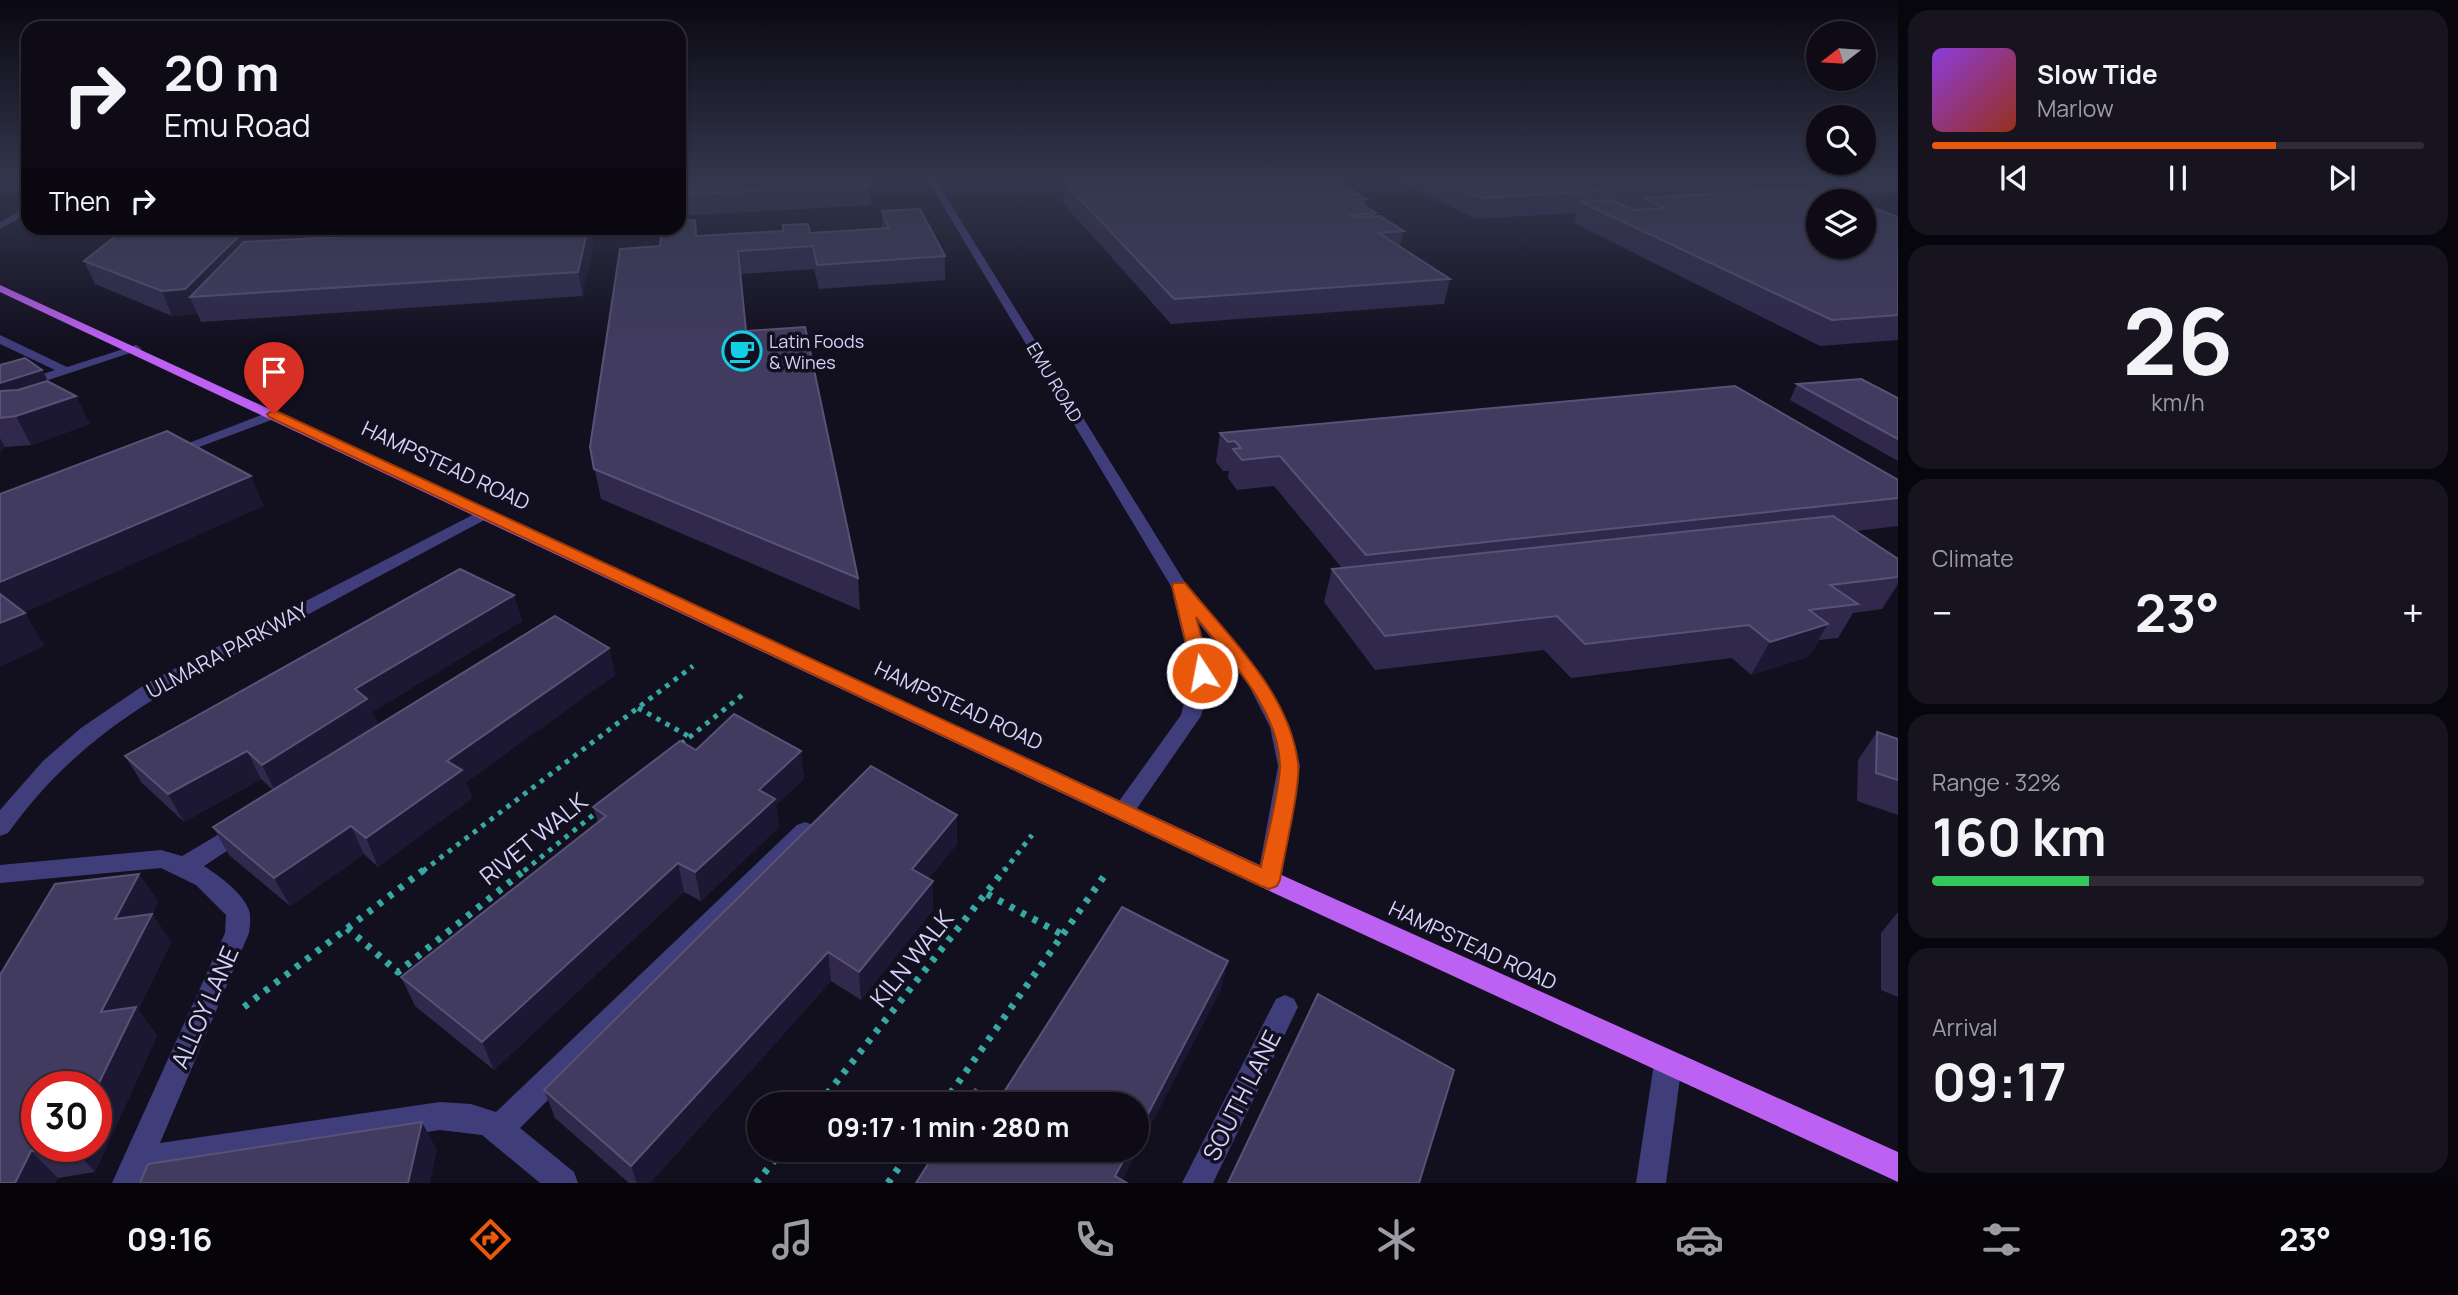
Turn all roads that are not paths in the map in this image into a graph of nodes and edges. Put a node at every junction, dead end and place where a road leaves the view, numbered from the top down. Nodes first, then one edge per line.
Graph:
1 (965, 234) edge
2 (0, 288) edge
3 (0, 339) edge
4 (136, 349) junction
5 (65, 371) junction
6 (0, 392) edge
7 (274, 414) junction
8 (155, 458) edge
9 (485, 513) junction
10 (1180, 586) junction
11 (1123, 811) junction
12 (823, 813) edge
13 (257, 820) edge
14 (0, 827) edge
15 (187, 865) junction
16 (0, 874) edge
17 (1269, 880) junction
18 (1285, 1007) dead end
19 (1668, 1063) junction
20 (499, 1129) junction
21 (1898, 1167) edge
22 (132, 1172) edge
23 (563, 1183) edge
24 (1197, 1183) edge
25 (1651, 1183) edge

1 - 10 street, EMU ROAD
2 - 4 main road, HAMPSTEAD ROAD
3 - 5 street
4 - 5 street
4 - 7 main road, HAMPSTEAD ROAD
5 - 6 street
7 - 8 street
7 - 9 main road, HAMPSTEAD ROAD
9 - 11 main road, HAMPSTEAD ROAD
9 - 14 street, ULMARA PARKWAY
10 - 11 street, EMU ROAD
10 - 17 street, EMU ROAD
11 - 17 main road, HAMPSTEAD ROAD
12 - 20 street
13 - 15 street
15 - 16 street, ALLOY LANE
15 - 22 street, ALLOY LANE
17 - 19 main road, HAMPSTEAD ROAD
18 - 24 street, SOUTH LANE
19 - 21 main road, HAMPSTEAD ROAD
19 - 25 street
20 - 22 street
20 - 23 street

